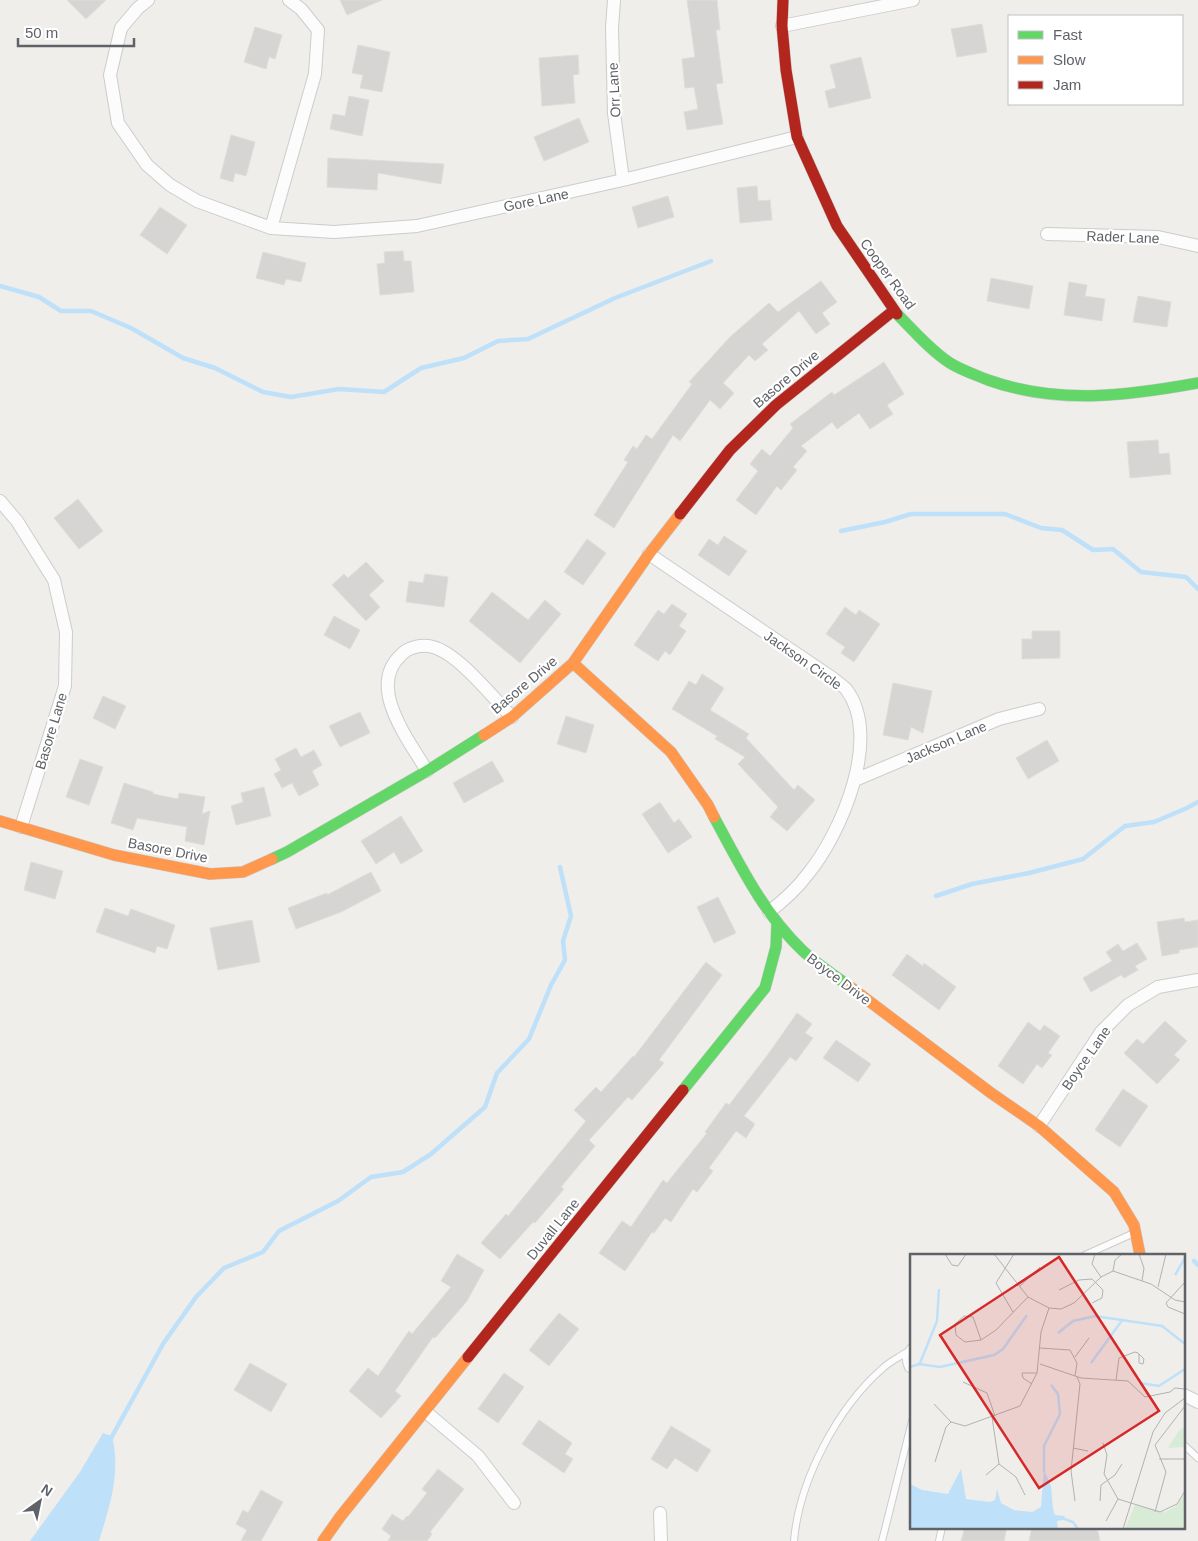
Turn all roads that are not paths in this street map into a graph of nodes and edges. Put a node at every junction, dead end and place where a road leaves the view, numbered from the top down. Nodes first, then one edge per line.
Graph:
1 (148, 0) edge
2 (289, 0) edge
3 (614, 0) edge
4 (783, 0) edge
5 (913, 0) edge
6 (782, 26) junction
7 (797, 137) junction
8 (623, 180) junction
9 (271, 228) junction
10 (1047, 234) dead end
11 (1198, 246) edge
12 (893, 311) junction
13 (1198, 383) edge
14 (0, 501) edge
15 (649, 554) junction
16 (574, 663) junction
17 (1039, 710) dead end
18 (512, 718) junction
19 (427, 771) junction
20 (855, 780) junction
21 (0, 821) edge
22 (21, 827) junction
23 (769, 912) junction
24 (777, 923) junction
25 (1198, 980) edge
26 (1039, 1126) junction
27 (1136, 1233) junction
28 (1087, 1254) edge
29 (1140, 1254) edge
30 (910, 1348) edge
31 (905, 1354) junction
32 (910, 1369) edge
33 (1186, 1396) edge
34 (1198, 1402) edge
35 (426, 1412) junction
36 (910, 1429) edge
37 (1186, 1447) edge
38 (1198, 1458) edge
39 (514, 1503) dead end
40 (660, 1513) dead end
41 (942, 1528) edge
42 (323, 1541) edge
43 (661, 1541) edge
44 (794, 1541) edge
45 (882, 1541) edge
46 (939, 1541) edge

1 - 9 street, Gore Lane
2 - 9 street
3 - 8 street, Orr Lane
4 - 6 street, Cooper Road
5 - 6 street
6 - 7 street, Cooper Road
7 - 8 street, Gore Lane
7 - 12 street, Cooper Road
8 - 9 street, Gore Lane
10 - 11 street, Rader Lane
12 - 13 street, Cooper Road
12 - 15 street, Basore Drive
14 - 22 street, Basore Lane
15 - 16 street, Basore Drive
15 - 20 street, Jackson Circle
16 - 18 street, Basore Drive
16 - 23 street, Boyce Drive
17 - 20 street, Jackson Lane
18 - 19 street, Basore Drive
18 - 19 street
19 - 22 street, Basore Drive
20 - 23 street, Jackson Circle
21 - 22 street, Basore Drive
23 - 24 street, Boyce Drive
24 - 26 street, Boyce Drive
24 - 35 street, Duvall Lane
25 - 26 street, Boyce Lane
26 - 27 street, Boyce Drive
27 - 28 lane
27 - 29 street, Boyce Drive
30 - 31 lane
31 - 32 lane
31 - 44 lane
33 - 34 street
35 - 39 street
35 - 42 street, Duvall Lane
36 - 45 lane
37 - 38 lane
40 - 43 street
41 - 46 lane

